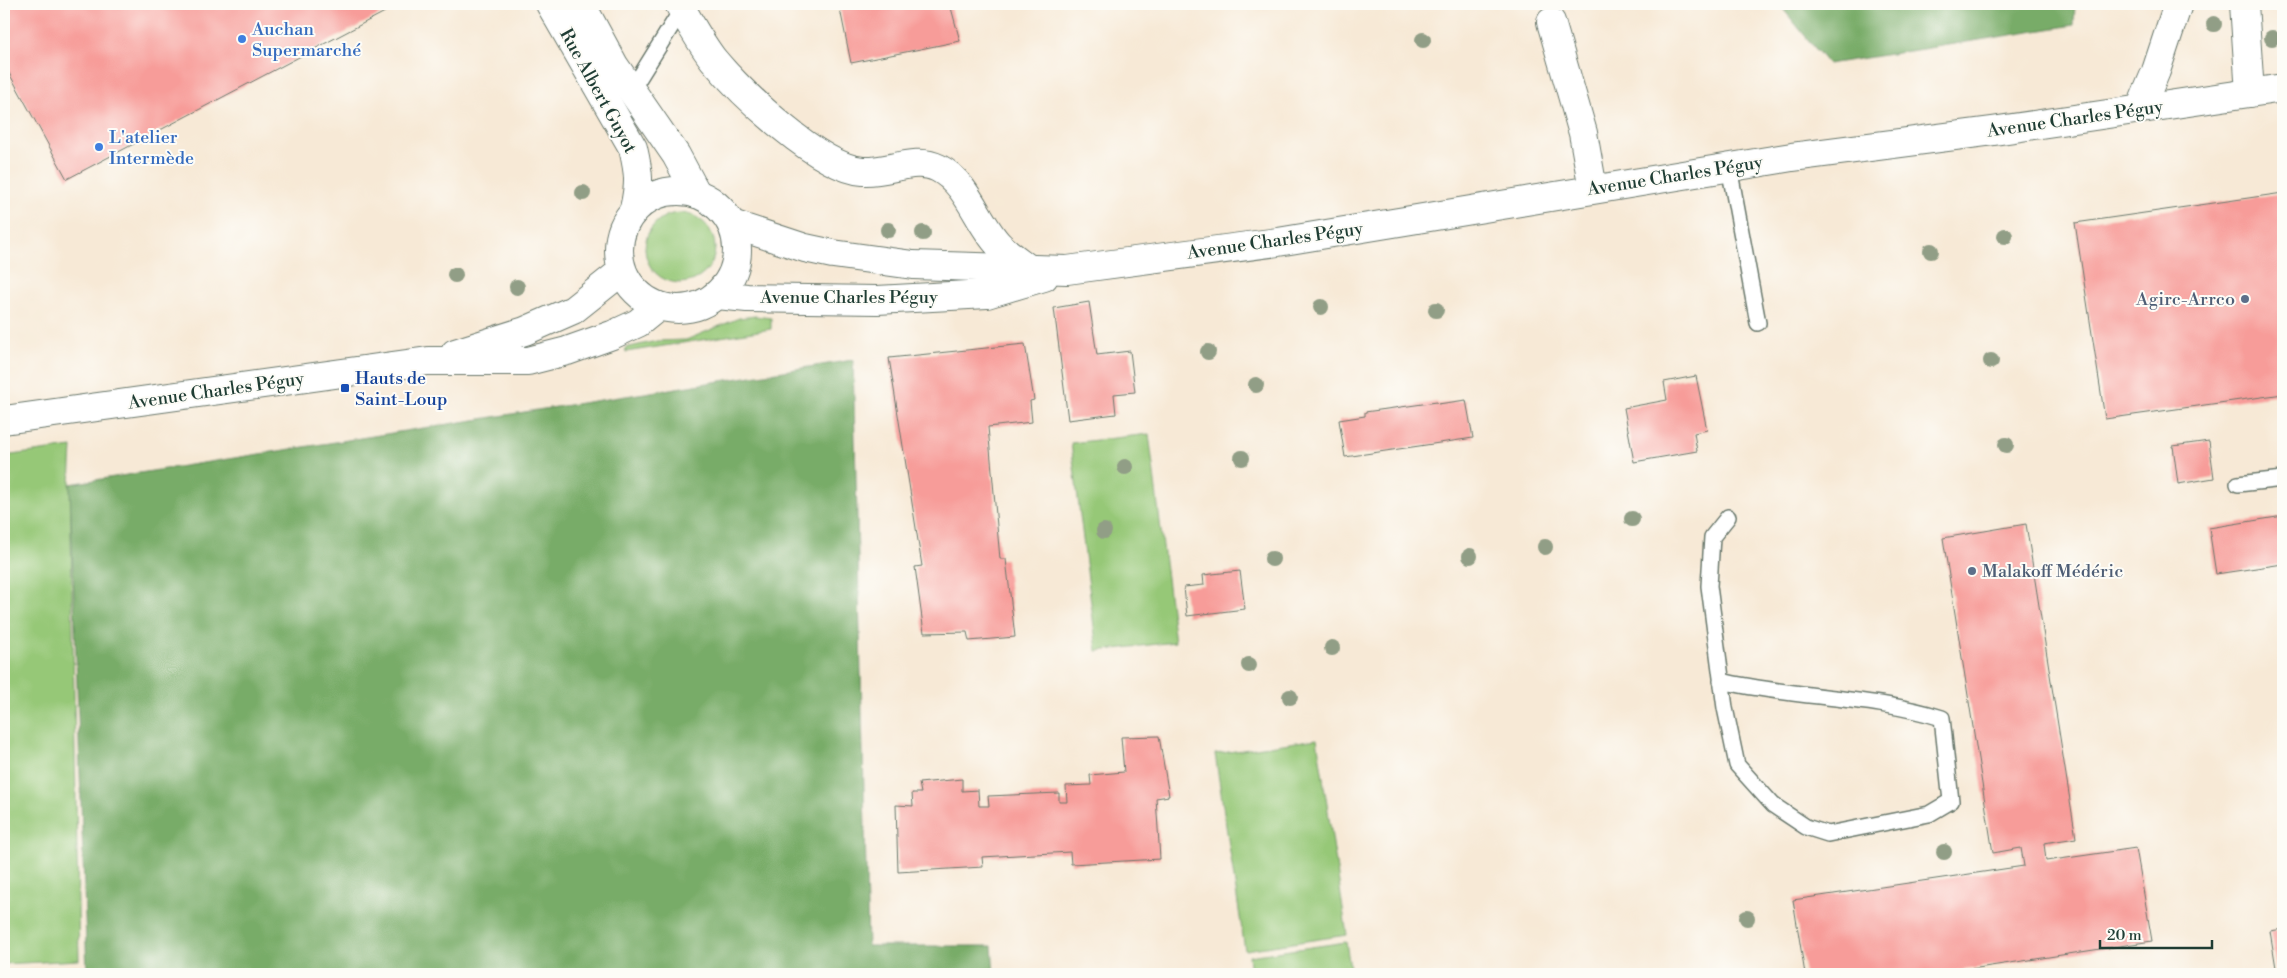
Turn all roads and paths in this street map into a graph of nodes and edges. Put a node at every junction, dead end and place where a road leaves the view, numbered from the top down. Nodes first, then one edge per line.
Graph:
1 (550, 4) edge
2 (581, 4) edge
3 (2178, 4) edge
4 (2244, 4) edge
5 (681, 7) edge
6 (1552, 22) dead end
7 (2283, 88) edge
8 (631, 90) junction
9 (2250, 93) junction
10 (2140, 109) junction
11 (1729, 167) junction
12 (1593, 189) junction
13 (697, 194) junction
14 (634, 209) junction
15 (732, 224) junction
16 (1029, 269) junction
17 (1067, 270) junction
18 (622, 271) junction
19 (717, 295) junction
20 (659, 306) junction
21 (1758, 323) dead end
22 (428, 361) junction
23 (4, 420) edge
24 (2283, 479) edge
25 (2238, 484) dead end
26 (1728, 517) dead end
27 (1721, 681) junction

1 - 14 main road, Rue Albert Guyot
2 - 8 main road, Rue Albert Guyot
3 - 10 main road
4 - 9 main road
5 - 8 lane
5 - 16 main road
6 - 12 main road
7 - 9 main road, Avenue Charles Péguy
8 - 13 main road, Rue Albert Guyot
9 - 10 main road, Avenue Charles Péguy
10 - 11 main road, Avenue Charles Péguy
11 - 12 main road, Avenue Charles Péguy
11 - 21 lane
12 - 17 main road, Avenue Charles Péguy
13 - 14 main road
13 - 15 main road
14 - 18 main road
15 - 16 main road, Avenue Charles Péguy
15 - 19 main road
16 - 17 main road, Avenue Charles Péguy
17 - 19 main road, Avenue Charles Péguy
18 - 20 main road
18 - 22 main road, Avenue Charles Péguy
19 - 20 main road
20 - 22 main road, Avenue Charles Péguy
22 - 23 main road, Avenue Charles Péguy
24 - 25 lane
26 - 27 lane
27 - 27 lane

